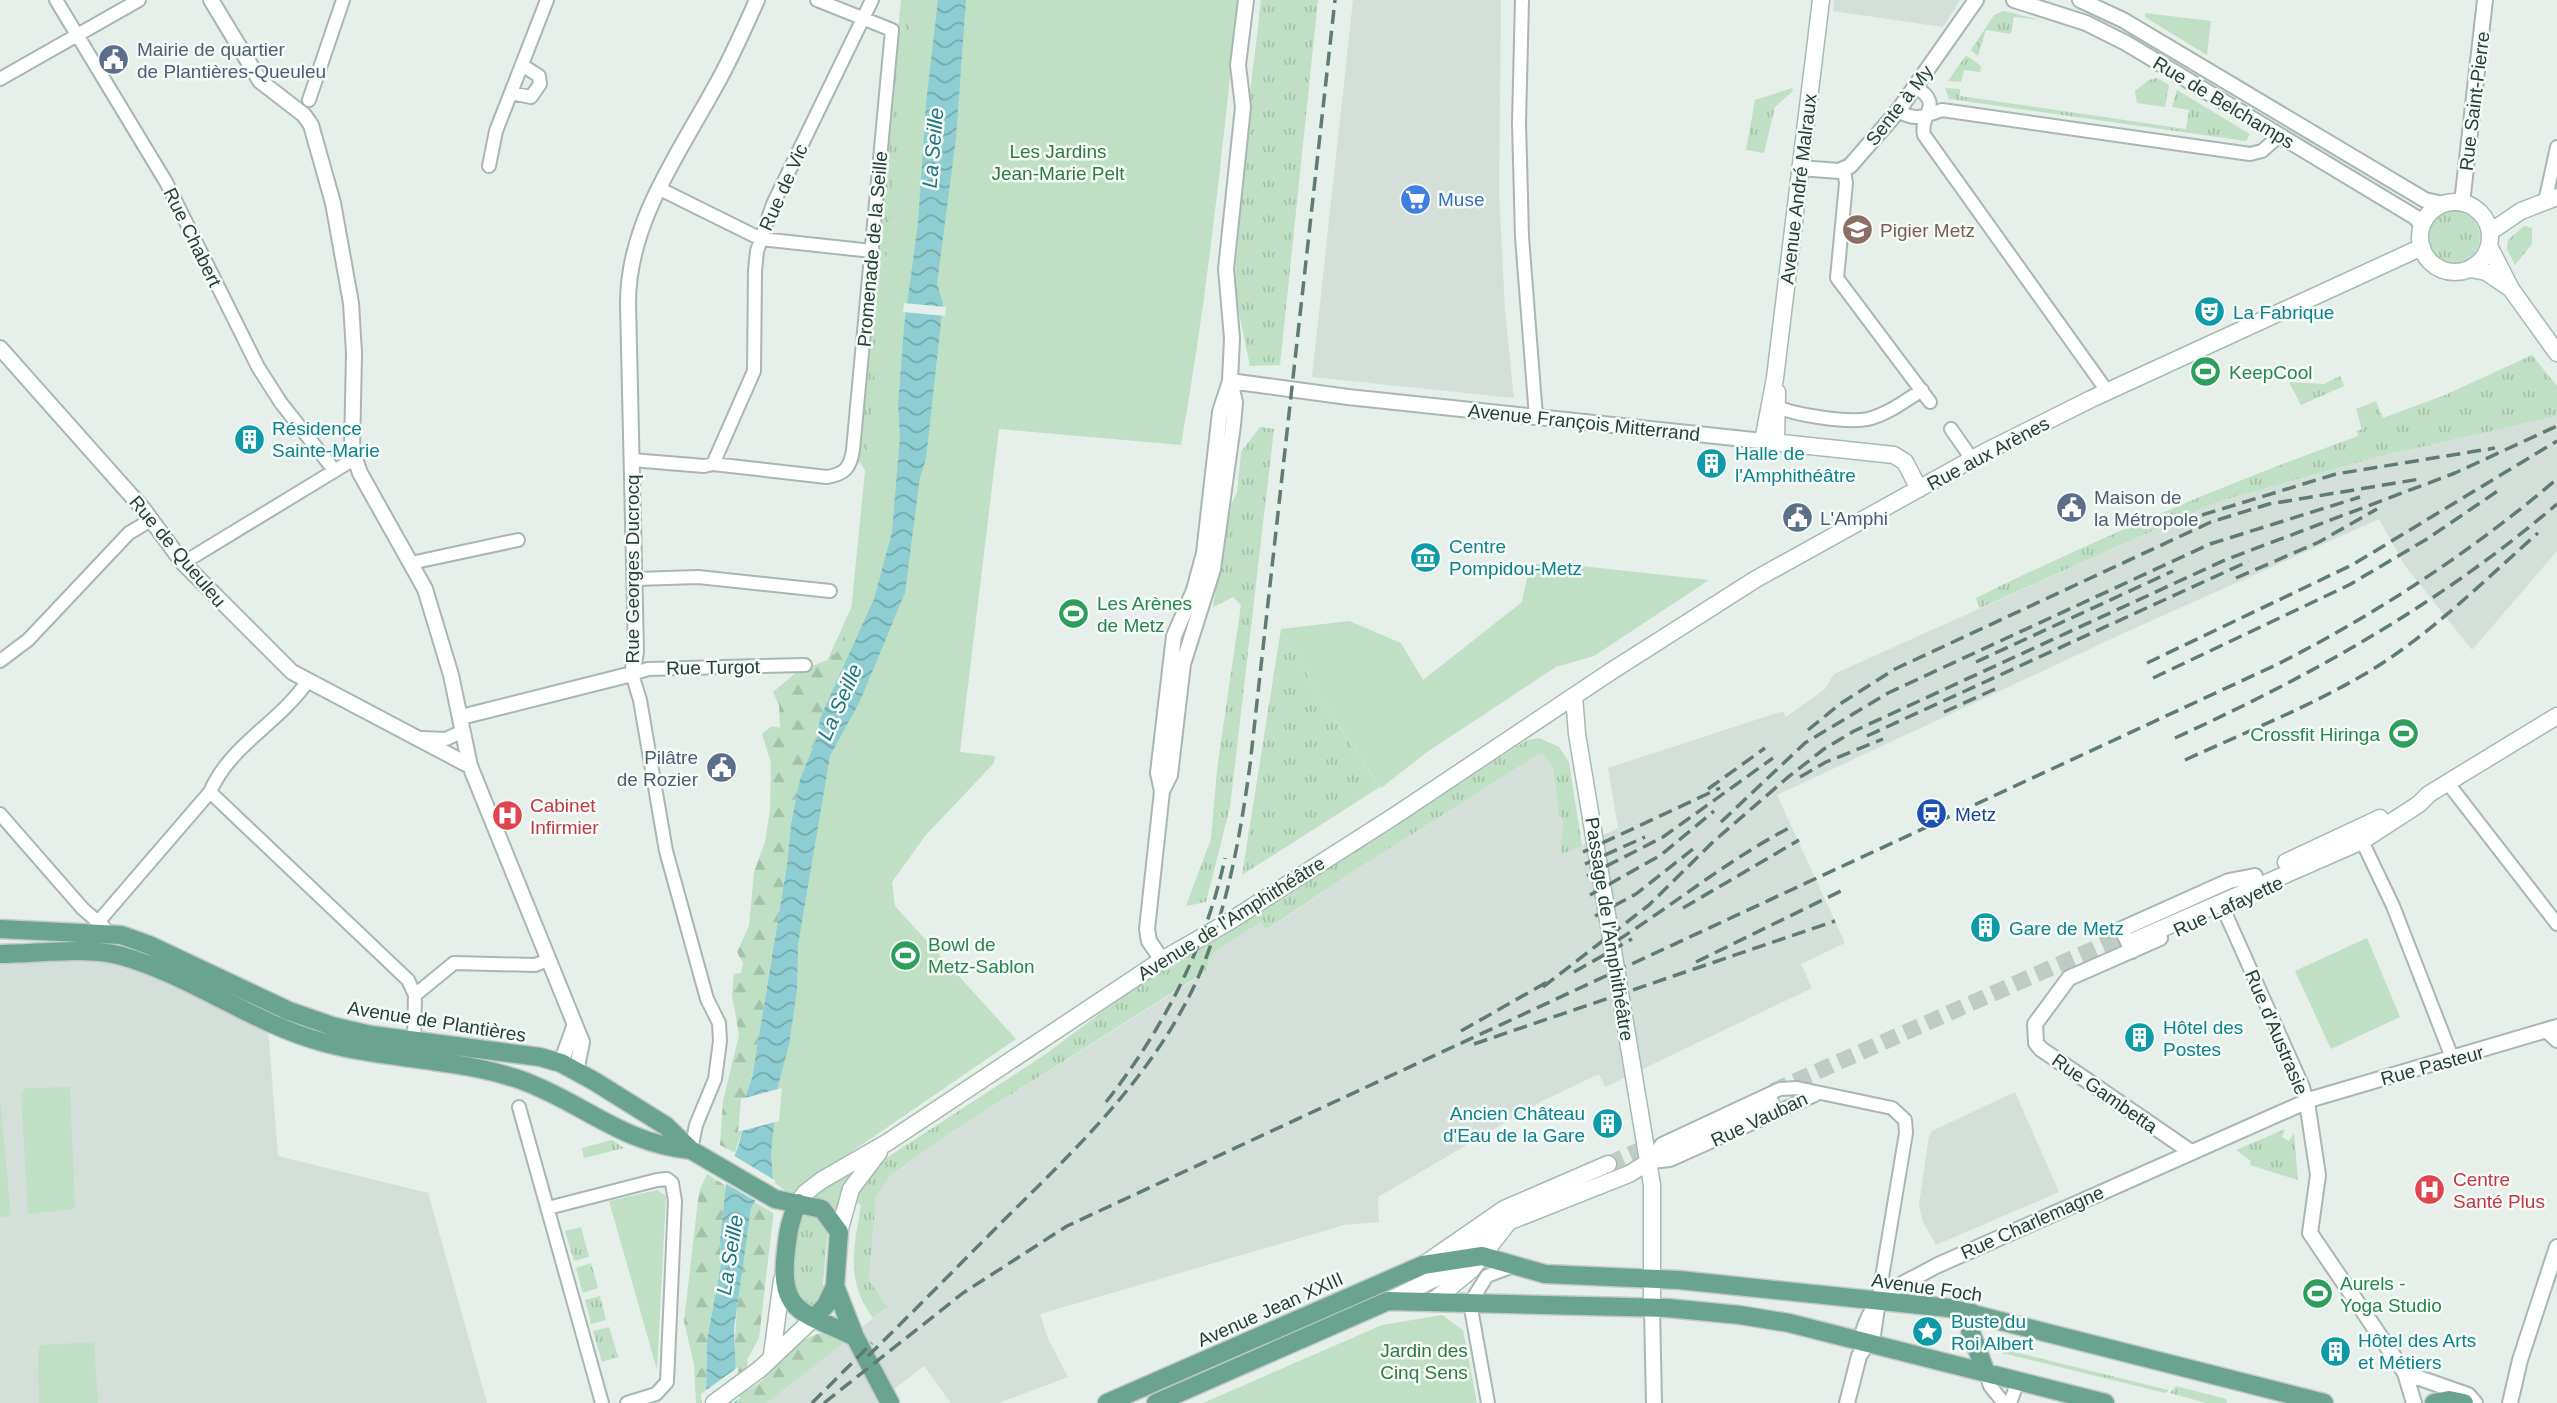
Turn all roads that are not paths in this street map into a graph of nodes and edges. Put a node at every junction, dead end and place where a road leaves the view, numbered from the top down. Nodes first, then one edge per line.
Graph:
1 (56, 0) edge
2 (139, 0) edge
3 (211, 0) edge
4 (343, 0) edge
5 (547, 0) edge
6 (757, 0) edge
7 (817, 0) edge
8 (872, 0) edge
9 (1246, 0) edge
10 (1522, 0) edge
11 (1821, 0) edge
12 (1976, 0) edge
13 (2014, 0) edge
14 (2080, 0) edge
15 (2486, 0) edge
16 (863, 19) junction
17 (77, 34) junction
18 (2158, 40) junction
19 (2149, 57) junction
20 (522, 65) junction
21 (0, 79) edge
22 (1915, 87) junction
23 (511, 93) junction
24 (1898, 111) junction
25 (303, 115) junction
26 (1929, 115) junction
27 (2290, 119) junction
28 (2279, 136) junction
29 (2557, 147) edge
30 (489, 166) dead end
31 (1800, 167) junction
32 (1844, 170) junction
33 (660, 189) junction
34 (2551, 200) edge
35 (2462, 203) junction
36 (2443, 204) junction
37 (2521, 211) junction
38 (2483, 216) junction
39 (2422, 225) junction
40 (761, 239) junction
41 (2490, 239) junction
42 (2422, 247) junction
43 (872, 251) junction
44 (2470, 269) junction
45 (2511, 289) junction
46 (0, 348) edge
47 (2557, 353) edge
48 (1230, 382) junction
49 (1922, 390) junction
50 (2107, 391) junction
51 (1930, 401) dead end
52 (1774, 405) junction
53 (1536, 416) junction
54 (1951, 429) dead end
55 (1769, 441) junction
56 (354, 458) junction
57 (1972, 459) junction
58 (632, 460) junction
59 (713, 464) junction
60 (334, 470) junction
61 (1919, 489) junction
62 (151, 520) junction
63 (518, 540) dead end
64 (183, 563) junction
65 (411, 563) junction
66 (635, 579) junction
67 (830, 591) dead end
68 (0, 661) edge
69 (805, 665) dead end
70 (632, 674) junction
71 (307, 682) junction
72 (1574, 696) junction
73 (2557, 716) edge
74 (462, 724) junction
75 (422, 738) junction
76 (470, 766) junction
77 (2447, 782) junction
78 (210, 792) junction
79 (0, 814) edge
80 (2363, 834) junction
81 (2323, 859) junction
82 (2223, 908) junction
83 (83, 909) junction
84 (2557, 924) edge
85 (101, 927) junction
86 (0, 929) edge
87 (80, 931) junction
88 (2130, 938) junction
89 (0, 954) edge
90 (548, 960) junction
91 (1162, 960) junction
92 (415, 995) junction
93 (2553, 1033) edge
94 (414, 1041) junction
95 (2453, 1060) junction
96 (569, 1068) junction
97 (554, 1094) junction
98 (1815, 1095) junction
99 (2307, 1102) junction
100 (1771, 1103) tunnel mouth
101 (519, 1107) dead end
102 (888, 1142) junction
103 (691, 1150) junction
104 (2191, 1152) junction
105 (1648, 1163) junction
106 (1608, 1164) tunnel mouth
107 (548, 1208) junction
108 (794, 1211) junction
109 (1509, 1222) junction
110 (839, 1232) junction
111 (2557, 1247) edge
112 (1482, 1256) junction
113 (1451, 1261) junction
114 (1423, 1265) junction
115 (1515, 1266) junction
116 (1654, 1279) junction
117 (782, 1280) junction
118 (835, 1286) junction
119 (1388, 1301) junction
120 (1878, 1301) junction
121 (1432, 1302) junction
122 (1470, 1303) junction
123 (1652, 1308) junction
124 (1972, 1313) junction
125 (815, 1317) junction
126 (855, 1337) junction
127 (1865, 1343) junction
128 (772, 1355) junction
129 (1986, 1373) junction
130 (2405, 1373) junction
131 (2018, 1381) junction
132 (2513, 1386) junction
133 (890, 1399) edge
134 (602, 1403) edge
135 (628, 1403) edge
136 (714, 1403) edge
137 (1107, 1403) edge
138 (1156, 1403) edge
139 (1488, 1403) edge
140 (1654, 1403) edge
141 (1847, 1403) edge
142 (2004, 1403) edge
143 (2010, 1403) edge
144 (2105, 1403) edge
145 (2324, 1403) edge
146 (2414, 1403) edge
147 (2434, 1403) edge
148 (2463, 1403) edge
149 (2475, 1403) edge
150 (2500, 1403) edge
151 (2510, 1403) edge

1 - 17 street, Rue Chabert
2 - 17 street
3 - 25 street
4 - 25 street
5 - 20 street
6 - 33 street, Rue Georges Ducrocq
7 - 16 street
8 - 16 street, Rue de Vic
9 - 48 street
10 - 53 street
11 - 31 main road, Avenue André Malraux
12 - 22 street, Sente à My
13 - 19 street, Rue de Belchamps
14 - 18 street, Rue de Belchamps
15 - 35 street, Rue Saint-Pierre
16 - 40 street, Rue de Vic
16 - 43 street, Promenade de la Seille
17 - 21 street
17 - 60 street, Rue Chabert
18 - 19 street
18 - 27 street, Rue de Belchamps
19 - 28 street, Rue de Belchamps
20 - 23 street
20 - 23 street
22 - 24 street, Sente à My
22 - 26 street
23 - 30 street
24 - 26 street
24 - 32 street, Sente à My
25 - 56 street
26 - 28 street
26 - 50 street
27 - 28 street
27 - 36 street, Rue de Belchamps
28 - 39 street, Rue de Belchamps
29 - 34 street
31 - 32 street
31 - 52 main road, Avenue André Malraux
32 - 49 street
33 - 40 street
33 - 58 street, Rue Georges Ducrocq
34 - 37 main road
35 - 36 main road
35 - 38 main road
36 - 39 main road
37 - 38 main road
37 - 41 main road
38 - 41 main road
39 - 42 main road
40 - 43 street
40 - 59 street, Rue de Vic
41 - 44 main road
41 - 45 main road
42 - 44 main road
42 - 50 main road, Rue aux Arènes
43 - 59 street, Promenade de la Seille
44 - 45 main road
45 - 47 main road
46 - 62 street, Rue de Queuleu
48 - 53 street, Avenue François Mitterrand
48 - 91 street
49 - 51 street
49 - 52 street
50 - 57 main road, Rue aux Arènes
52 - 55 main road, Avenue André Malraux
53 - 55 street, Avenue François Mitterrand
54 - 57 street
55 - 61 main road, Avenue François Mitterrand
56 - 60 street
56 - 65 street
57 - 61 main road, Rue aux Arènes
58 - 59 street
58 - 66 street, Rue Georges Ducrocq
60 - 64 street
61 - 72 main road, Rue aux Arènes
62 - 64 street, Rue de Queuleu
62 - 68 street
63 - 65 street
64 - 71 street, Rue de Queuleu
65 - 74 street
66 - 67 street
66 - 70 street, Rue Georges Ducrocq
69 - 70 street, Rue Turgot
70 - 74 street, Rue Turgot
70 - 103 street, Rue Georges Ducrocq
71 - 75 street, Rue de Queuleu
71 - 78 street
72 - 91 main road, Avenue de l'Amphithéâtre
72 - 105 main road, Passage de l'Amphithéâtre
73 - 77 main road, Rue Lafayette
74 - 75 street
74 - 76 street
75 - 76 street, Rue de Queuleu
76 - 90 street
77 - 80 main road, Rue Lafayette
77 - 84 street
78 - 85 street
78 - 92 street
79 - 83 street
80 - 81 main road, Rue Lafayette
80 - 88 main road, Rue Lafayette
80 - 95 street
81 - 82 street, Rue Lafayette
81 - 88 main road, Rue Lafayette
82 - 88 street, Rue Lafayette
82 - 99 street, Rue d'Austrasie
83 - 85 street
83 - 87 street
85 - 87 main road, Avenue de Plantières
85 - 94 main road, Avenue de Plantières
86 - 87 main road, Avenue de Plantières
88 - 104 street, Rue Gambetta
89 - 97 main road, Avenue de Plantières
90 - 92 street
90 - 96 street
91 - 102 main road, Avenue de l'Amphithéâtre
92 - 94 street
93 - 95 street, Rue Pasteur
94 - 96 main road, Avenue de Plantières
95 - 99 street, Rue Pasteur
96 - 97 main road
96 - 103 main road, Avenue de Plantières
97 - 103 main road, Avenue de Plantières
98 - 105 street, Rue Vauban
98 - 105 street, Rue Vauban
98 - 120 street
99 - 104 street, Rue Pasteur
99 - 130 street, Rue d'Austrasie
100 - 105 main road, Rue Vauban
101 - 107 street
102 - 108 main road, Avenue de l'Amphithéâtre
102 - 110 main road, Avenue de l'Amphithéâtre
103 - 108 main road, Avenue de Plantières
104 - 120 street, Rue Charlemagne
105 - 109 main road, Rue Vauban
105 - 116 main road, Passage de l'Amphithéâtre
106 - 114 main road
107 - 134 street
107 - 135 street
108 - 110 main road
108 - 117 main road
109 - 112 main road, Rue Vauban
109 - 113 main road, Rue Vauban
110 - 118 main road
111 - 132 street
112 - 113 main road, Avenue Foch
112 - 115 main road, Avenue Foch
112 - 119 main road
112 - 121 main road, Rue Vauban
113 - 114 main road, Avenue Jean XXIII
114 - 137 main road, Avenue Jean XXIII
115 - 116 main road, Avenue Foch
115 - 122 street
116 - 120 main road, Avenue Foch
116 - 123 main road, Passage de l'Amphithéâtre
117 - 125 main road
117 - 128 main road
118 - 125 main road
118 - 126 main road
119 - 121 main road, Avenue Jean XXIII
119 - 138 main road, Avenue Jean XXIII
120 - 124 main road, Avenue Foch
120 - 127 street
121 - 122 main road, Avenue Jean XXIII
122 - 123 main road
122 - 139 street
123 - 127 main road
123 - 140 street
124 - 129 main road
124 - 145 main road, Avenue Foch
125 - 126 main road
125 - 128 main road
126 - 133 main road
127 - 129 main road
127 - 141 street
128 - 136 main road
129 - 131 main road
129 - 142 street
130 - 146 street
130 - 149 street
131 - 143 street
131 - 144 main road
132 - 150 street
132 - 151 street
147 - 148 main road

